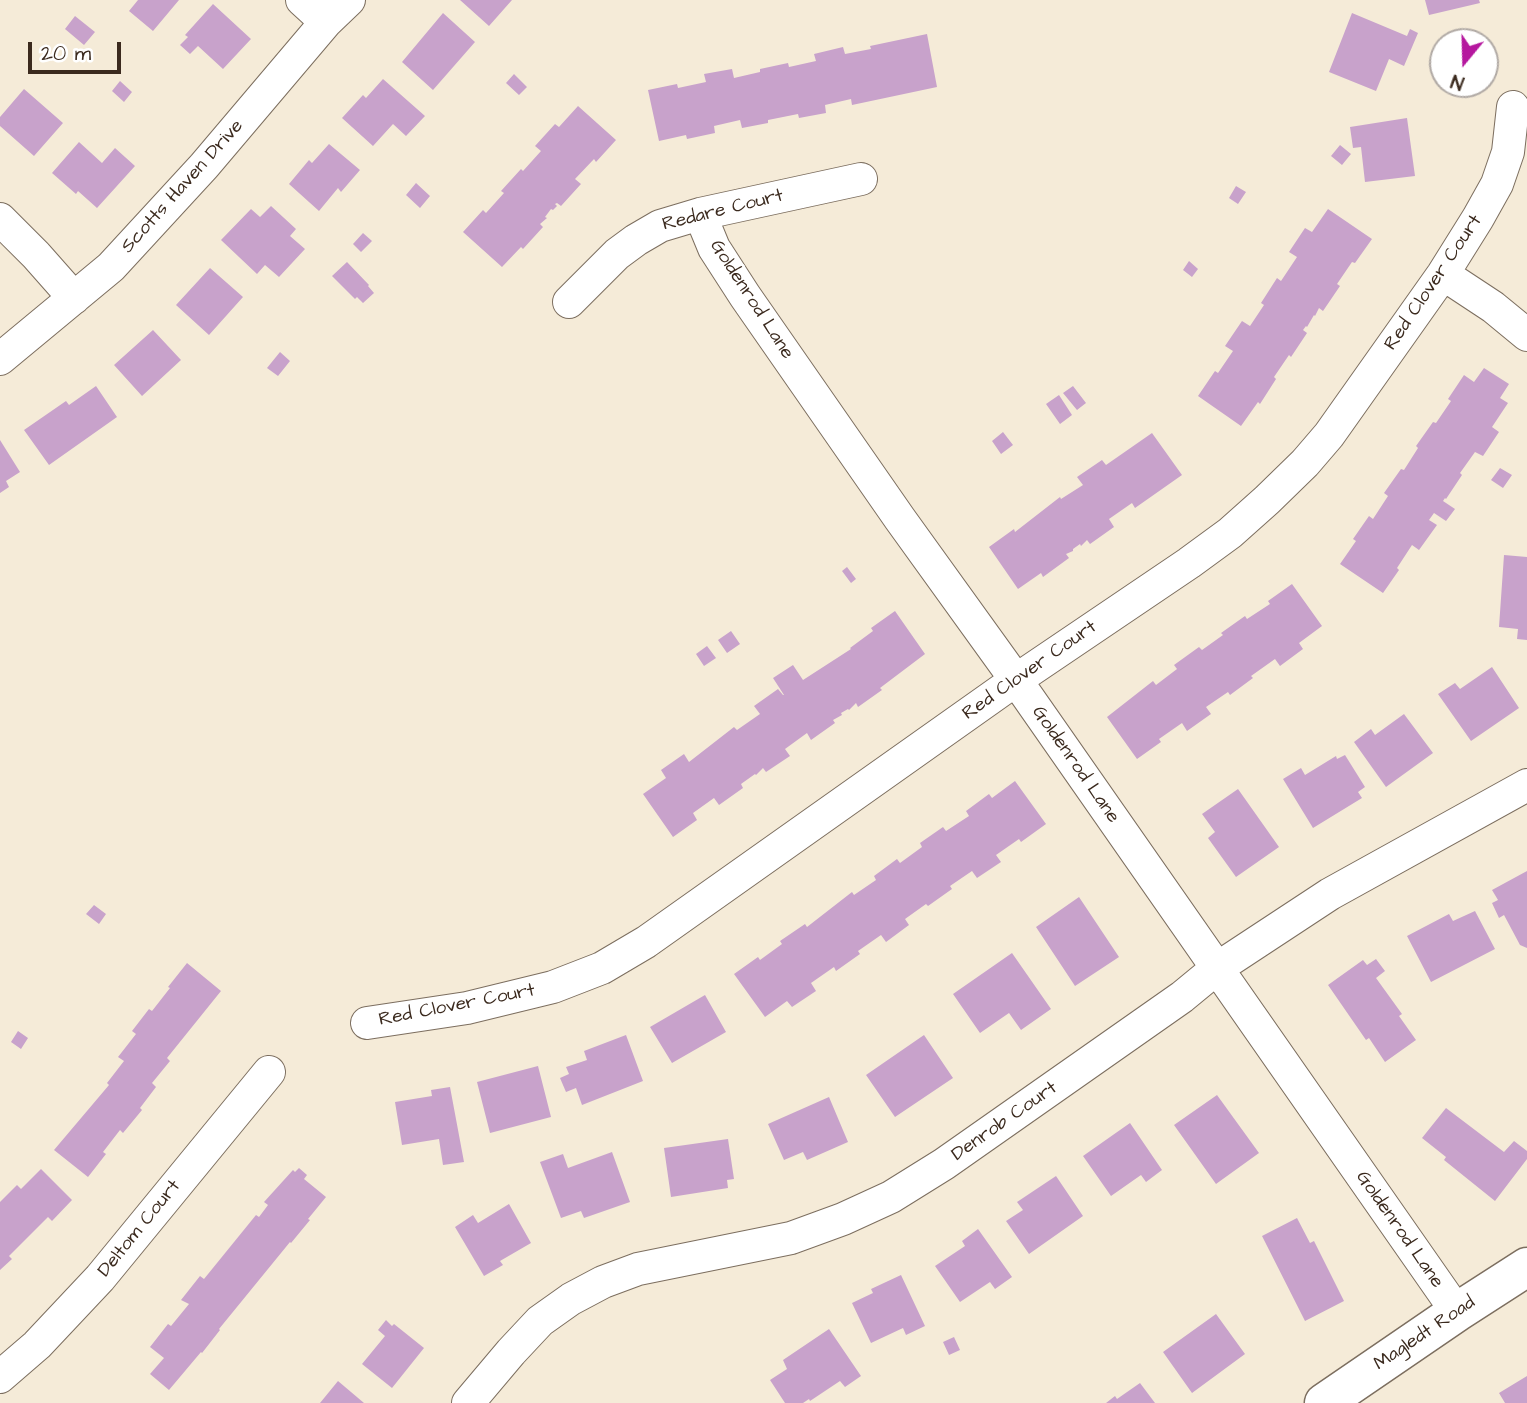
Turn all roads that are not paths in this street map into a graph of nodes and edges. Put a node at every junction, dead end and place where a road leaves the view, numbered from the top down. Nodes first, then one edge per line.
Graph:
1 (302, 0) edge
2 (349, 0) edge
3 (326, 22) junction
4 (1513, 107) dead end
5 (862, 179) dead end
6 (700, 214) junction
7 (0, 219) edge
8 (1443, 274) junction
9 (74, 298) junction
10 (569, 302) dead end
11 (1527, 335) edge
12 (0, 359) edge
13 (1016, 680) junction
14 (1527, 785) edge
15 (1216, 970) junction
16 (367, 1023) dead end
17 (269, 1072) dead end
18 (1527, 1267) edge
19 (1457, 1312) junction
20 (0, 1377) edge
21 (468, 1403) edge
22 (1324, 1403) edge

1 - 3 street
2 - 3 street, Scotts Haven Drive
3 - 9 street, Scotts Haven Drive
4 - 8 street, Red Clover Court
5 - 6 street, Redare Court
6 - 10 street, Redare Court
6 - 13 street, Goldenrod Lane
7 - 9 street
8 - 11 street
8 - 13 street, Red Clover Court
9 - 12 street, Scotts Haven Drive
13 - 15 street, Goldenrod Lane
13 - 16 street, Red Clover Court
14 - 15 street, Denrob Court
15 - 19 street, Goldenrod Lane
15 - 21 street, Denrob Court
17 - 20 street, Deltom Court
18 - 19 street, Magledt Road
19 - 22 street, Magledt Road

